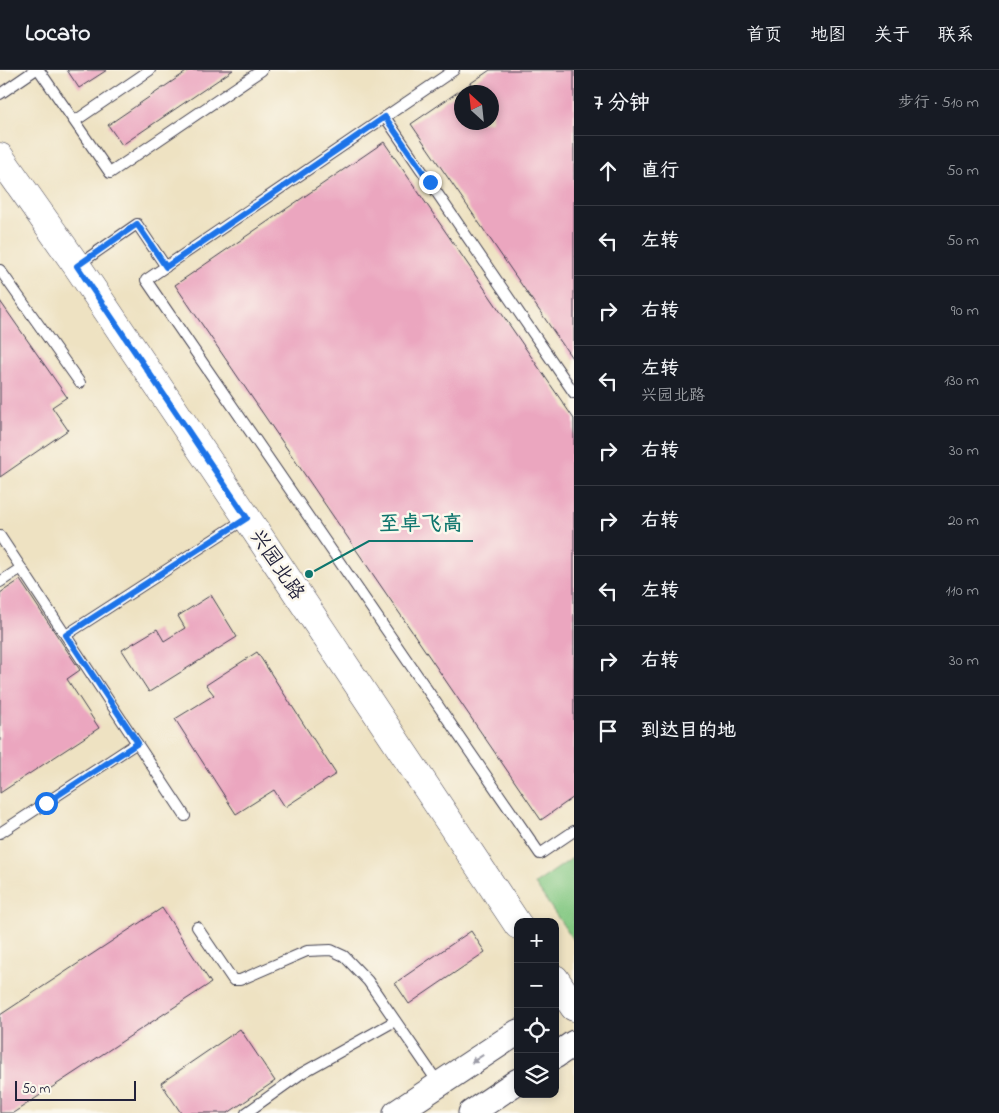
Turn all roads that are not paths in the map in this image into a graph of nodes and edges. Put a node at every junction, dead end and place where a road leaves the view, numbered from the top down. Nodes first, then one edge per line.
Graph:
1 (35, 70) edge
2 (39, 70) edge
3 (150, 70) edge
4 (262, 70) edge
5 (454, 70) edge
6 (0, 94) edge
7 (385, 117) junction
8 (74, 121) junction
9 (0, 157) edge
10 (77, 266) junction
11 (166, 267) junction
12 (0, 270) edge
13 (80, 383) dead end
14 (574, 394) edge
15 (247, 518) junction
16 (0, 536) edge
17 (21, 568) junction
18 (0, 582) edge
19 (66, 635) junction
20 (138, 743) junction
21 (186, 816) dead end
22 (574, 831) edge
23 (0, 833) edge
24 (514, 919) edge
25 (197, 927) dead end
26 (395, 1021) junction
27 (514, 1035) edge
28 (574, 1043) edge
29 (559, 1053) edge
30 (439, 1084) junction
31 (514, 1085) edge
32 (246, 1113) edge
33 (396, 1113) edge
34 (471, 1113) edge

1 - 6 lane
2 - 8 lane
3 - 8 lane
4 - 8 lane
5 - 7 lane
7 - 11 lane
7 - 14 lane
9 - 10 main road, 兴园北路
10 - 11 lane
10 - 15 main road, 兴园北路
11 - 22 lane
12 - 13 lane
15 - 19 lane
15 - 24 main road, 兴园北路
16 - 17 lane
17 - 18 lane
17 - 19 lane
19 - 20 lane
20 - 21 lane
20 - 23 lane
25 - 26 lane
26 - 30 lane
26 - 32 lane
27 -> 30 street
28 - 29 street
30 - 33 street
31 - 34 street

